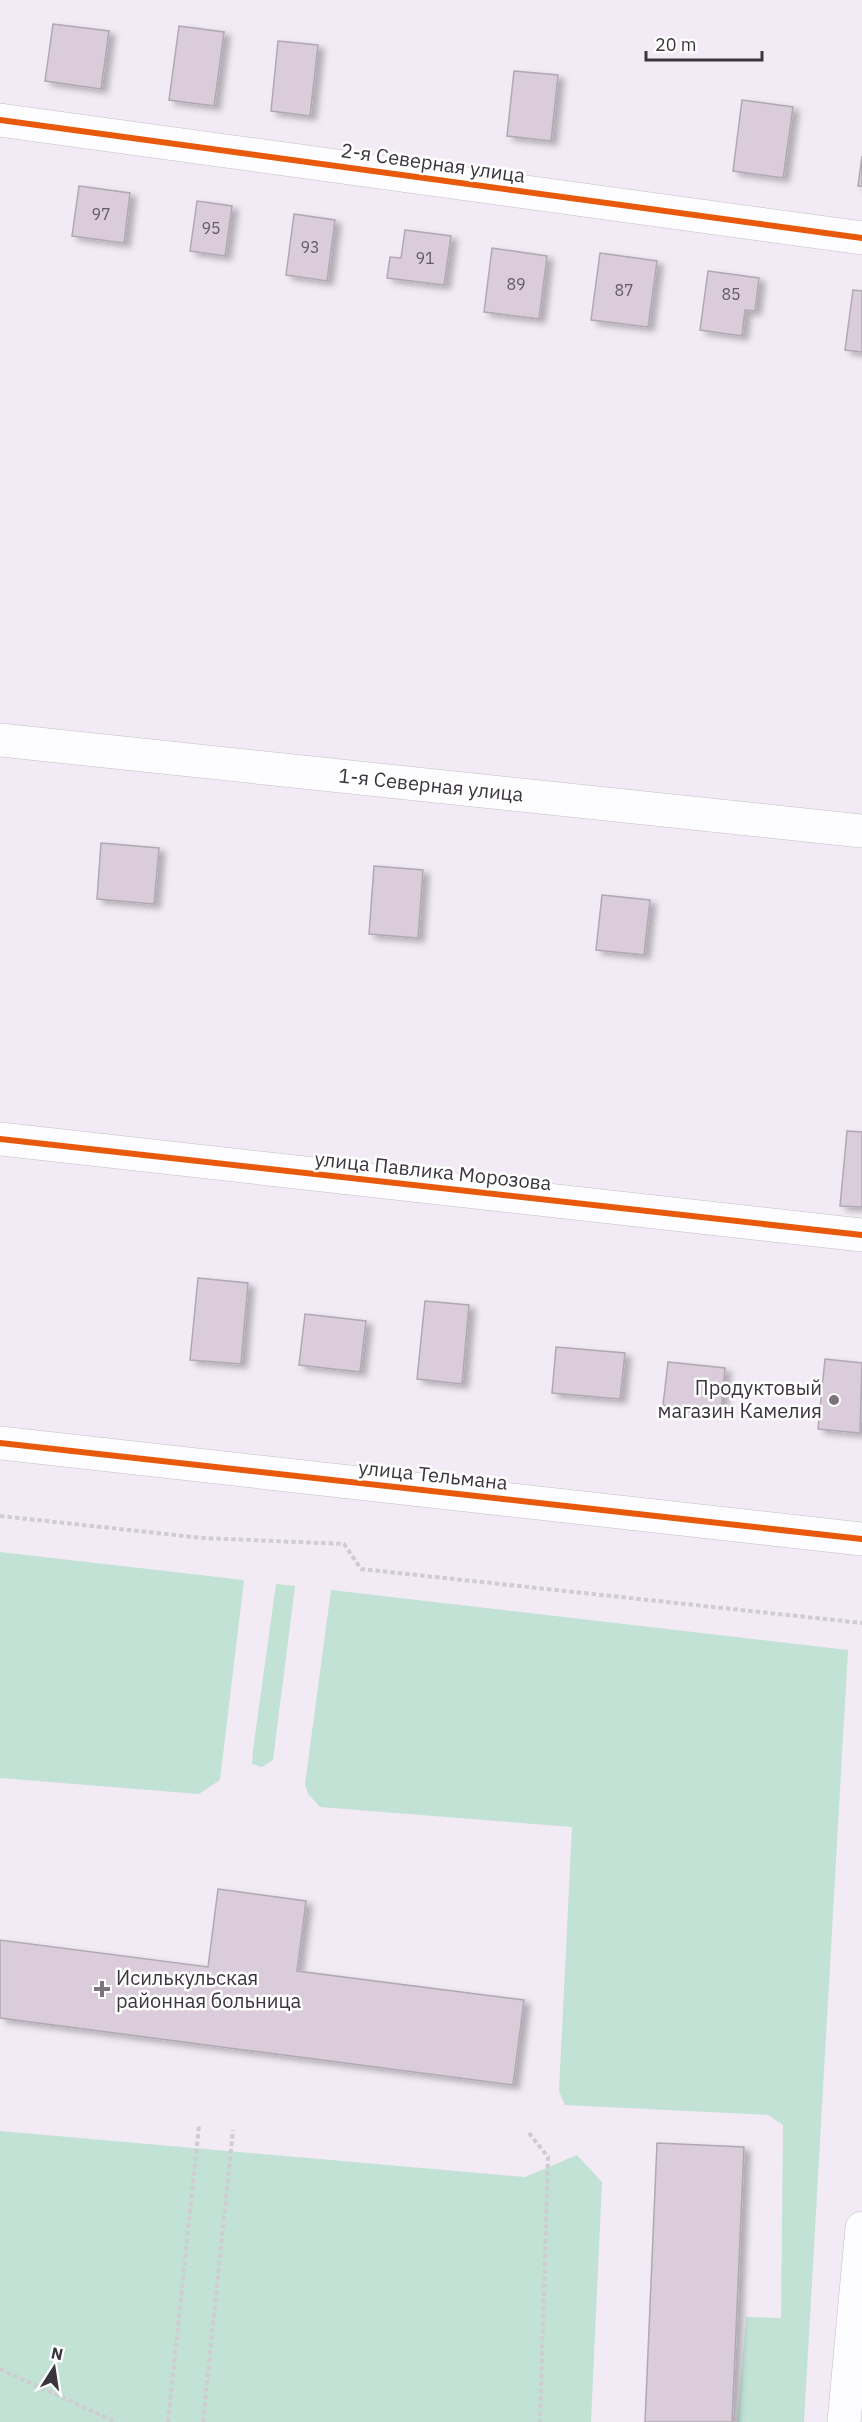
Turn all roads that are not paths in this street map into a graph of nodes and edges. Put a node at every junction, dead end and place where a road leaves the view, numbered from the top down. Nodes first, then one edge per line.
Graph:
1 (0, 120) edge
2 (862, 238) edge
3 (0, 740) edge
4 (862, 831) edge
5 (0, 1139) edge
6 (862, 1235) edge
7 (0, 1443) edge
8 (862, 1539) edge
9 (862, 2228) edge
10 (856, 2369) edge
11 (844, 2422) edge

1 - 2 street, 2-я Северная улица
3 - 4 street, 1-я Северная улица
5 - 6 street, улица Павлика Морозова
7 - 8 street, улица Тельмана
9 - 10 street
10 - 11 street

